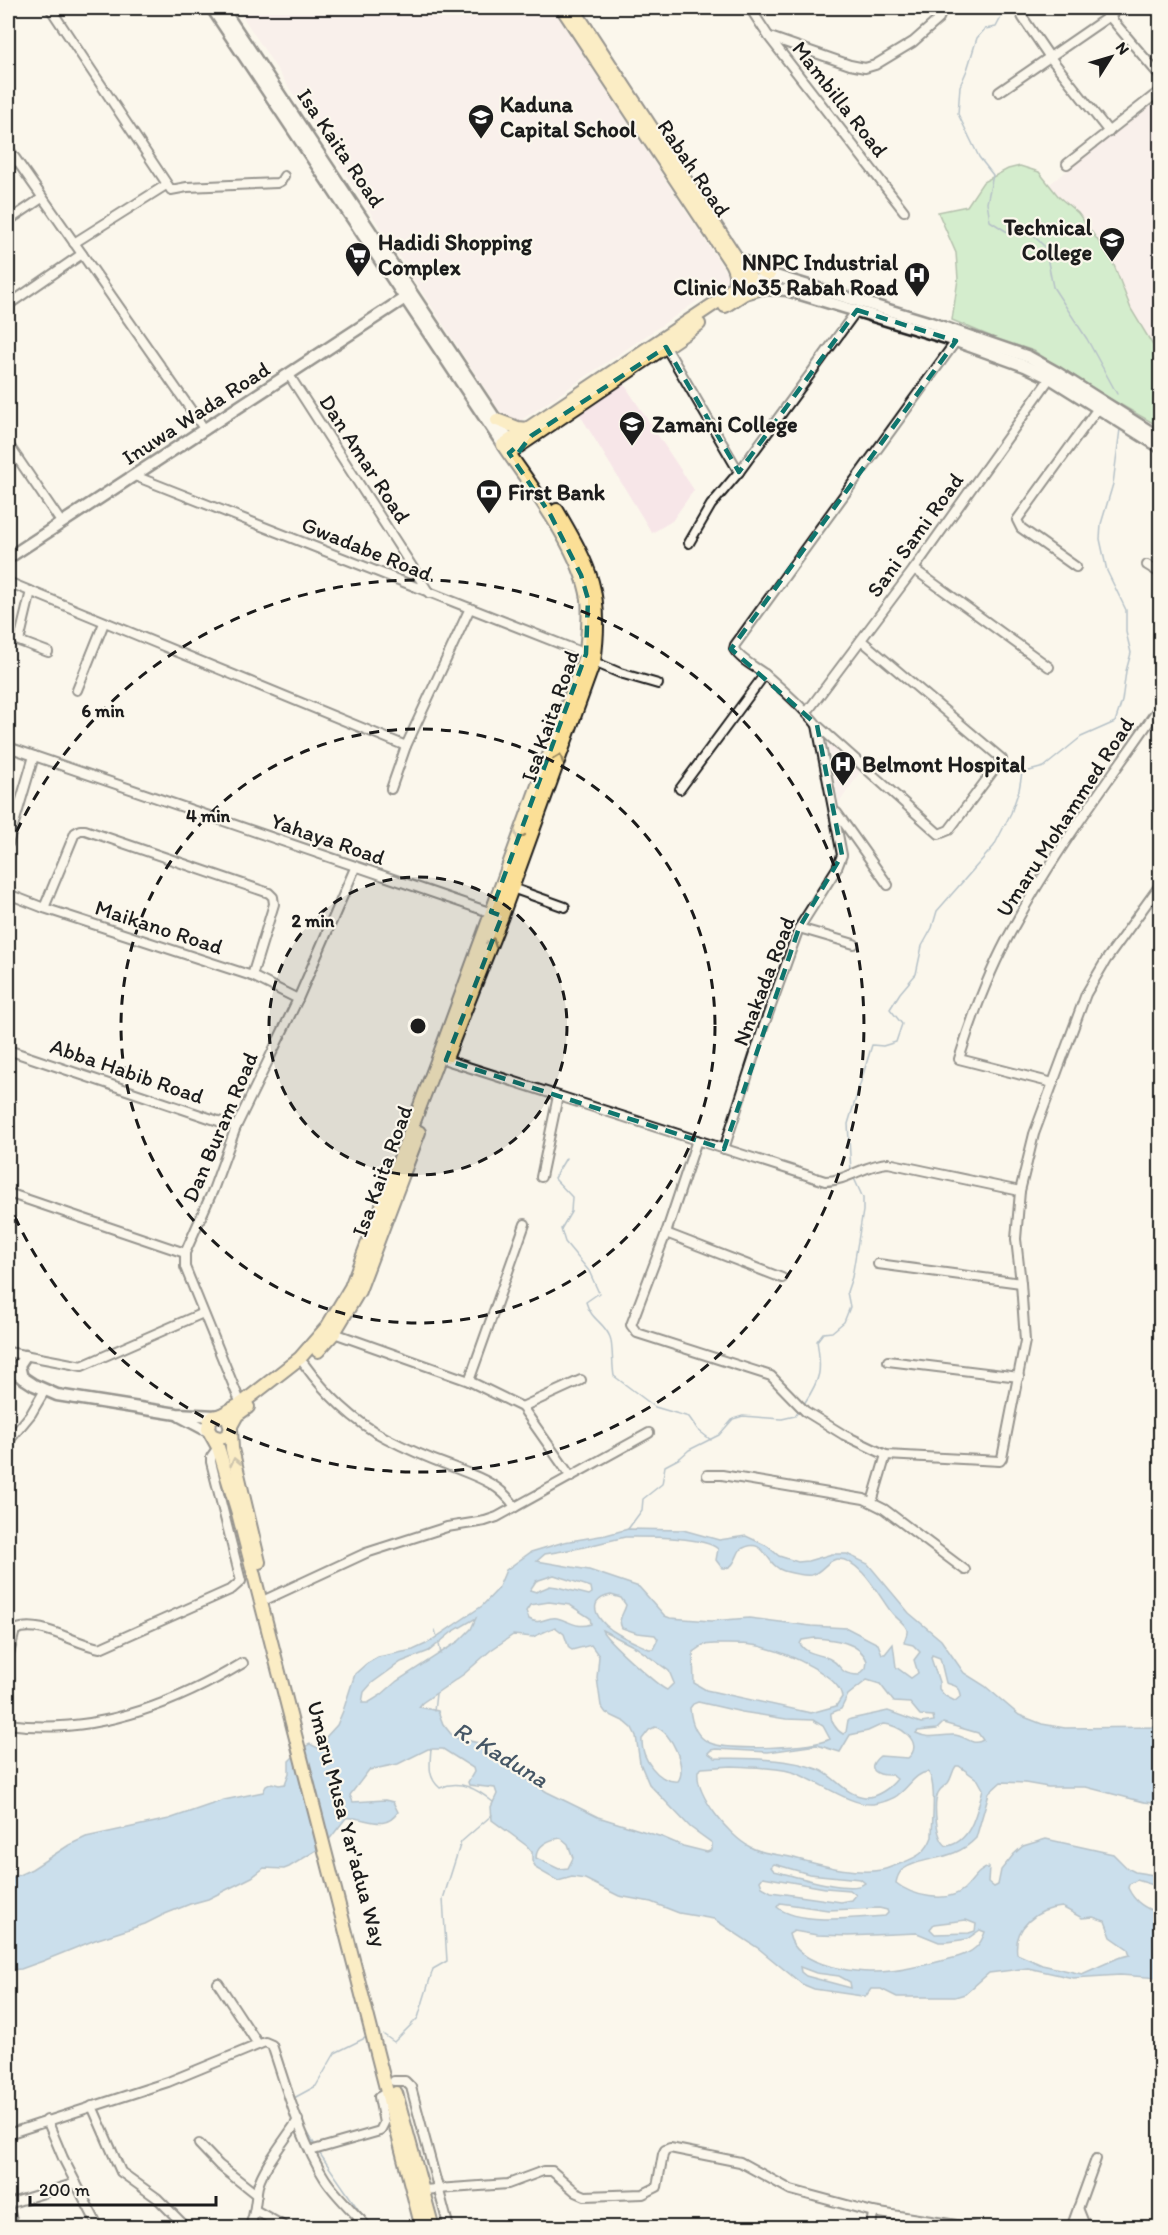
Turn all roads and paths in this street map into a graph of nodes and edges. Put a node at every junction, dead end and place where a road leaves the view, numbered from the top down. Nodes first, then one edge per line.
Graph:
1 (50, 8) edge
2 (212, 8) edge
3 (222, 8) edge
4 (562, 8) edge
5 (573, 8) edge
6 (750, 8) edge
7 (936, 8) edge
8 (1026, 8) edge
9 (1120, 8) edge
10 (1109, 16) junction
11 (769, 37) junction
12 (1049, 56) junction
13 (1161, 76) edge
14 (1161, 91) edge
15 (999, 92) dead end
16 (1109, 132) junction
17 (8, 148) edge
18 (1067, 164) dead end
19 (284, 176) dead end
20 (166, 184) junction
21 (42, 198) junction
22 (694, 199) junction
23 (904, 211) dead end
24 (8, 220) edge
25 (74, 243) junction
26 (81, 254) junction
27 (735, 260) junction
28 (769, 274) junction
29 (749, 277) junction
30 (772, 289) junction
31 (731, 292) junction
32 (745, 293) junction
33 (405, 298) junction
34 (8, 305) edge
35 (857, 310) junction
36 (956, 341) junction
37 (664, 343) junction
38 (289, 375) junction
39 (1050, 378) junction
40 (1098, 408) junction
41 (497, 420) junction
42 (205, 430) junction
43 (530, 433) junction
44 (8, 444) edge
45 (1160, 444) edge
46 (509, 447) junction
47 (523, 460) junction
48 (739, 472) junction
49 (135, 476) junction
50 (61, 522) junction
51 (689, 543) dead end
52 (8, 558) edge
53 (1147, 565) dead end
54 (1076, 567) dead end
55 (914, 569) junction
56 (1161, 573) edge
57 (8, 582) edge
58 (31, 591) junction
59 (430, 593) junction
60 (470, 608) junction
61 (104, 623) junction
62 (861, 640) junction
63 (48, 652) dead end
64 (590, 658) junction
65 (1049, 668) dead end
66 (765, 674) junction
67 (658, 684) dead end
68 (77, 690) dead end
69 (1161, 706) edge
70 (807, 712) junction
71 (817, 725) junction
72 (406, 746) junction
73 (8, 747) edge
74 (34, 756) junction
75 (391, 789) dead end
76 (680, 789) dead end
77 (834, 808) junction
78 (8, 844) edge
79 (355, 868) junction
80 (888, 885) dead end
81 (1161, 885) edge
82 (512, 888) junction
83 (8, 894) edge
84 (565, 907) dead end
85 (44, 908) junction
86 (497, 914) junction
87 (799, 928) junction
88 (854, 944) dead end
89 (252, 976) junction
90 (298, 999) junction
91 (8, 1050) edge
92 (446, 1060) junction
93 (1053, 1083) junction
94 (558, 1096) junction
95 (236, 1127) junction
96 (697, 1140) junction
97 (724, 1149) junction
98 (541, 1176) dead end
99 (1020, 1191) junction
100 (8, 1193) edge
101 (525, 1224) dead end
102 (666, 1233) junction
103 (371, 1249) junction
104 (184, 1253) junction
105 (878, 1263) dead end
106 (782, 1278) dead end
107 (1022, 1284) junction
108 (202, 1313) junction
109 (334, 1333) junction
110 (8, 1352) edge
111 (25, 1356) junction
112 (888, 1361) dead end
113 (304, 1364) junction
114 (8, 1368) edge
115 (1019, 1377) junction
116 (22, 1378) junction
117 (581, 1380) dead end
118 (469, 1381) junction
119 (45, 1390) junction
120 (241, 1404) junction
121 (522, 1407) junction
122 (177, 1414) junction
123 (219, 1416) junction
124 (231, 1428) junction
125 (649, 1433) dead end
126 (211, 1434) junction
127 (8, 1442) edge
128 (218, 1447) junction
129 (886, 1455) junction
130 (707, 1475) dead end
131 (570, 1477) junction
132 (872, 1502) junction
133 (515, 1507) junction
134 (965, 1570) dead end
135 (267, 1599) junction
136 (8, 1658) edge
137 (243, 1663) dead end
138 (279, 1663) junction
139 (8, 1724) edge
140 (218, 1983) dead end
141 (258, 2043) junction
142 (390, 2087) junction
143 (92, 2106) junction
144 (46, 2120) junction
145 (298, 2120) junction
146 (8, 2134) edge
147 (199, 2144) dead end
148 (310, 2151) junction
149 (1096, 2159) dead end
150 (76, 2183) junction
151 (423, 2190) junction
152 (438, 2190) junction
153 (257, 2195) junction
154 (8, 2205) edge
155 (1078, 2208) junction
156 (255, 2210) junction
157 (873, 2212) junction
158 (360, 2219) junction
159 (14, 2228) edge
160 (99, 2228) edge
161 (187, 2228) edge
162 (249, 2228) edge
163 (287, 2228) edge
164 (352, 2228) edge
165 (368, 2228) edge
166 (422, 2228) edge
167 (433, 2228) edge
168 (448, 2228) edge
169 (871, 2228) edge
170 (976, 2228) edge
171 (1071, 2228) edge
172 (1086, 2228) edge

1 - 20 street
2 - 33 main road, Isa Kaita Road
3 - 41 main road, Isa Kaita Road
4 - 22 main road, Rabah Road
5 - 22 main road, Rabah Road
6 - 11 street, Mambilla Road
7 - 11 street
8 - 12 street
9 - 10 street
10 - 12 street
10 - 13 street
11 - 23 street, Mambilla Road
12 - 15 street
12 - 16 street
14 - 16 street
16 - 18 street
17 - 21 street
19 - 20 street
20 - 25 street
21 - 24 street
21 - 25 street
22 - 27 main road, Rabah Road
25 - 26 street
26 - 34 street
26 - 42 street
27 - 28 main road
27 - 29 main road, Rabah Road
27 - 31 main road
28 - 29 main road
28 - 45 main road
29 - 30 main road
29 - 31 main road
29 - 32 main road
30 - 32 main road
30 - 35 main road
31 - 37 main road
32 - 37 main road
33 - 38 main road, Inuwa Wada Road
33 - 46 main road, Isa Kaita Road
35 - 36 main road
35 - 48 street
36 - 39 main road
36 - 66 street
37 - 43 main road
37 - 48 street
38 - 42 main road, Inuwa Wada Road
38 - 59 street, Dan Amar Road
39 - 40 main road
39 - 55 street, Sani Sami Road
40 - 45 main road
40 - 54 street
41 - 43 main road
41 - 46 main road, Isa Kaita Road
42 - 49 main road, Inuwa Wada Road
43 - 46 main road
43 - 47 main road
44 - 50 street
46 - 47 main road, Isa Kaita Road
46 - 64 main road, Isa Kaita Road
47 - 64 main road, Isa Kaita Road
48 - 51 street
49 - 50 main road, Inuwa Wada Road
49 - 59 street, Gwadabe Road
50 - 52 main road, Inuwa Wada Road
53 - 56 street
55 - 62 street, Sani Sami Road
55 - 65 street
57 - 58 street
58 - 61 street
58 - 63 street
59 - 60 street, Gwadabe Road
60 - 64 street, Gwadabe Road
60 - 72 street
61 - 68 street
61 - 72 street
62 - 70 street, Sani Sami Road
62 - 71 street
64 - 67 street, Gwadabe Road
82 -> 64 main road, Isa Kaita Road
64 -> 86 main road, Isa Kaita Road
66 - 70 street
66 - 76 street
69 - 93 street, Umaru Mohammed Road
70 - 71 street
71 - 77 street, Nnakada Road
72 - 75 street
73 - 74 street, Yahaya Road
74 - 78 street
74 - 79 street, Yahaya Road
77 - 80 street
77 - 87 street, Nnakada Road
79 - 86 street, Yahaya Road
79 - 90 street, Dan Buram Road
81 - 93 street
82 - 84 street
82 - 86 main road, Isa Kaita Road
83 - 85 street, Maikano Road
85 - 89 street, Maikano Road
85 - 89 street
92 -> 86 main road, Isa Kaita Road
86 - 103 main road, Isa Kaita Road
87 - 88 street
87 - 97 street, Nnakada Road
89 - 90 street, Maikano Road
90 - 95 street, Dan Buram Road
91 - 95 street, Abba Habib Road
92 - 94 street
92 - 103 main road, Isa Kaita Road
93 - 99 street
94 - 96 street
94 - 98 street
95 - 104 street, Dan Buram Road
96 - 97 street
96 - 102 street
97 - 99 street
99 - 107 street
100 - 104 street
101 - 118 street
102 - 106 street
102 - 129 street
103 - 109 main road, Isa Kaita Road
103 - 120 main road, Isa Kaita Road
104 - 108 street
105 - 107 street
107 - 115 street
108 - 111 street
108 - 120 street
109 - 113 main road, Isa Kaita Road
109 - 118 street
110 - 111 street
111 - 116 main road
112 - 115 street
113 - 124 main road, Isa Kaita Road
113 - 133 street
114 - 116 main road
115 - 129 street
116 - 119 main road
117 - 121 street
118 - 121 street
119 - 122 main road
119 - 127 street
120 - 123 main road, Isa Kaita Road
121 - 131 street
122 - 123 main road
122 - 126 main road
123 - 124 main road
123 - 126 main road
124 - 126 main road
135 -> 124 main road, Umaru Musa Yar'adua Way
125 - 131 street
126 - 128 main road, Umaru Musa Yar'adua Way
128 - 136 street
128 - 138 main road, Umaru Musa Yar'adua Way
129 - 132 street
130 - 132 street
131 - 133 street
132 - 134 street
133 - 135 street
135 - 138 main road, Umaru Musa Yar'adua Way
137 - 139 street
138 - 142 main road, Umaru Musa Yar'adua Way
140 - 141 street
141 - 143 street
141 - 145 street
142 - 148 street
142 - 151 main road, Umaru Musa Yar'adua Way
142 - 152 street
142 - 166 main road, Umaru Musa Yar'adua Way
143 - 144 street
143 - 161 street
144 - 146 street
144 - 150 street
145 - 148 street
145 - 153 street
147 - 153 street
148 - 158 street
149 - 155 street
150 - 154 street
150 - 160 street
151 - 152 street
151 - 167 main road, Umaru Musa Yar'adua Way
152 - 157 street
152 - 168 street
153 - 156 street
154 - 159 street
155 - 171 street
155 - 172 street
156 - 162 street
156 - 163 street
157 - 169 street
157 - 170 street
158 - 164 street
158 - 165 street

